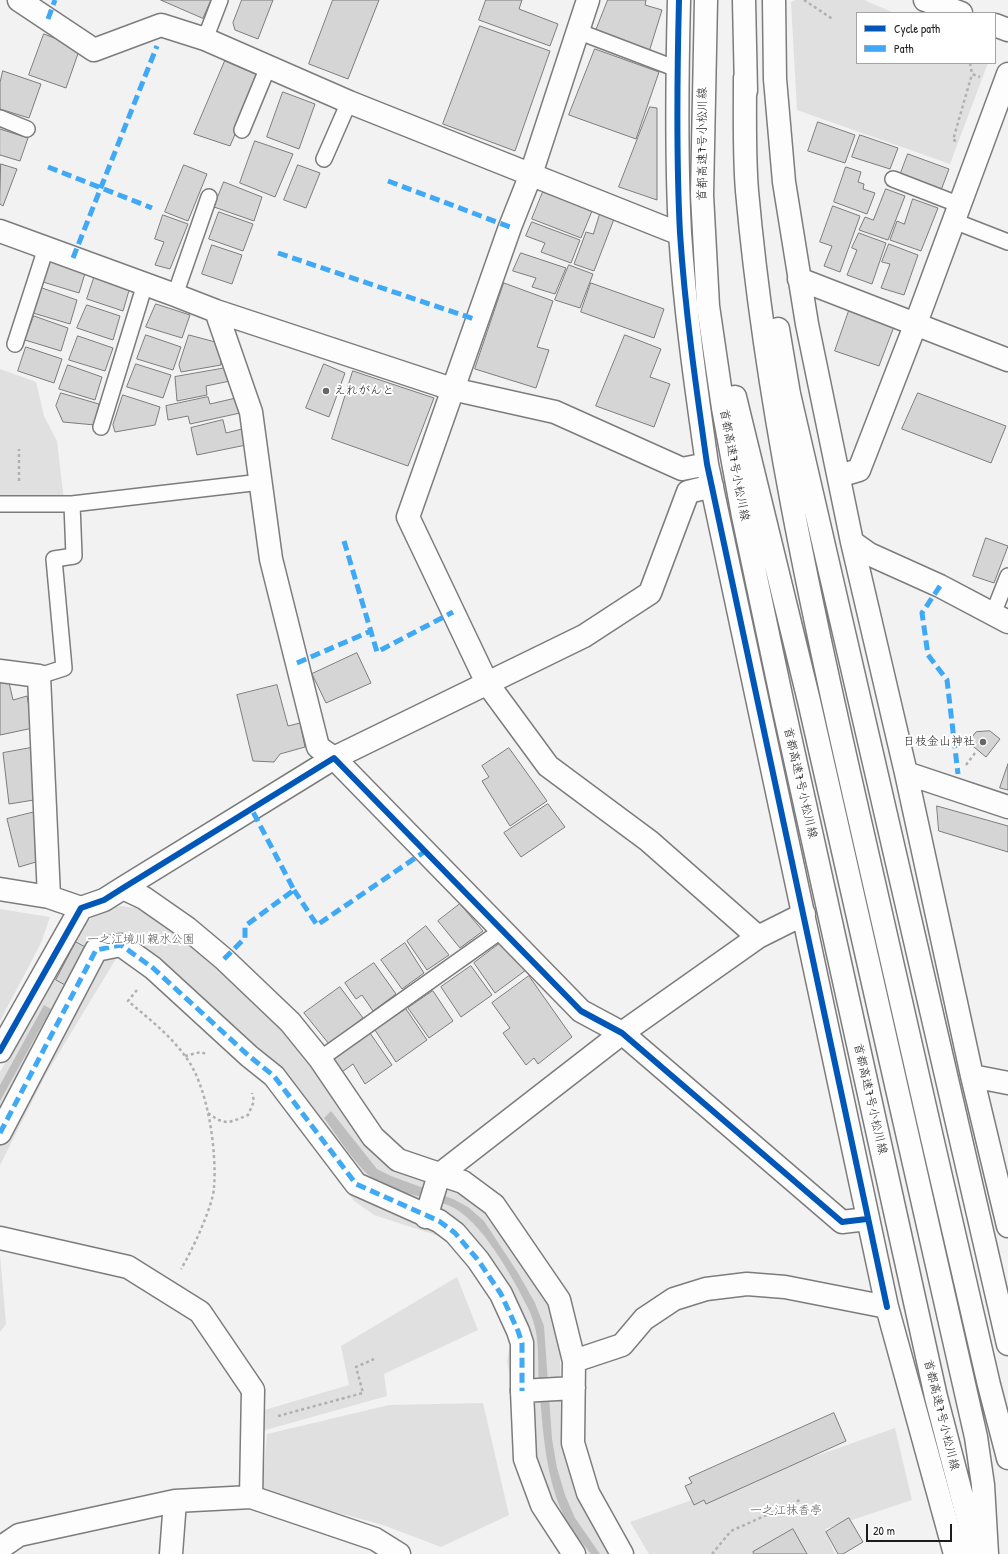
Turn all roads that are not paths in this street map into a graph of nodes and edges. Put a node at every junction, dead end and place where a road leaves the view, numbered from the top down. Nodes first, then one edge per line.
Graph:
1 (19, 0) edge
2 (220, 0) edge
3 (588, 0) edge
4 (679, 0) edge
5 (706, 0) edge
6 (744, 0) edge
7 (774, 0) edge
8 (925, 0) edge
9 (958, 12) edge
10 (996, 25) edge
11 (1008, 30) edge
12 (577, 31) junction
13 (205, 39) junction
14 (268, 67) junction
15 (677, 69) junction
16 (1008, 74) edge
17 (745, 78) junction
18 (703, 85) junction
19 (349, 102) junction
20 (0, 118) edge
21 (28, 129) dead end
22 (242, 130) dead end
23 (324, 159) dead end
24 (531, 174) junction
25 (893, 179) dead end
26 (208, 198) dead end
27 (957, 213) junction
28 (0, 231) edge
29 (680, 234) junction
30 (1008, 242) edge
31 (46, 248) junction
32 (799, 278) junction
33 (145, 284) junction
34 (175, 295) junction
35 (216, 311) junction
36 (916, 323) junction
37 (15, 344) dead end
38 (1008, 360) edge
39 (452, 389) junction
40 (101, 427) dead end
41 (707, 464) junction
42 (839, 476) junction
43 (261, 482) junction
44 (712, 486) junction
45 (0, 504) edge
46 (72, 504) junction
47 (852, 542) junction
48 (1008, 576) edge
49 (1001, 618) edge
50 (0, 671) edge
51 (39, 676) junction
52 (487, 683) junction
53 (334, 758) junction
54 (906, 773) junction
55 (1008, 807) edge
56 (123, 888) junction
57 (0, 889) edge
58 (49, 897) junction
59 (81, 908) junction
60 (804, 914) junction
61 (502, 930) junction
62 (758, 937) junction
63 (622, 1033) junction
64 (0, 1051) edge
65 (320, 1059) junction
66 (972, 1076) junction
67 (1008, 1083) edge
68 (0, 1133) edge
69 (432, 1197) junction
70 (867, 1220) junction
71 (1008, 1226) edge
72 (0, 1238) edge
73 (887, 1307) junction
74 (1008, 1344) edge
75 (574, 1361) junction
76 (567, 1388) junction
77 (527, 1390) junction
78 (1008, 1458) edge
79 (251, 1497) junction
80 (175, 1501) junction
81 (0, 1548) edge
82 (171, 1554) edge
83 (399, 1554) edge
84 (574, 1554) edge
85 (622, 1554) edge
86 (955, 1554) edge
87 (977, 1554) edge
88 (988, 1554) edge

1 - 13 main road
2 - 13 lane
3 - 12 main road
4 - 15 main road
5 - 18 main road, 首都高速7号小松川線
6 - 17 main road
7 - 32 main road
8 - 9 main road
10 - 11 main road
12 - 15 lane
12 - 24 main road
13 - 14 main road
14 - 19 main road
14 - 22 lane
15 - 29 main road
16 - 27 main road
17 - 74 main road
17 - 78 main road
18 - 87 main road, 首都高速7号小松川線
18 - 88 main road
19 - 23 lane
19 - 24 main road
20 - 21 lane
24 - 29 main road
24 - 39 main road
25 - 27 lane
26 - 34 lane
27 - 30 lane
27 - 36 main road
28 - 31 main road
29 - 41 main road
31 - 33 main road
31 - 37 lane
32 - 36 main road
32 - 42 main road
33 - 34 main road
33 - 40 lane
34 - 35 main road
35 - 39 main road
35 - 43 main road
36 - 38 main road
36 - 42 main road
39 - 41 main road
39 - 52 main road
41 - 44 main road
42 - 47 main road
43 - 46 lane
43 - 53 main road
44 - 52 main road
44 - 60 main road
45 - 46 lane
46 - 51 lane
47 - 49 main road
47 - 54 main road
48 - 49 lane
50 - 51 main road
51 - 58 main road
52 - 53 main road
52 - 62 main road
53 - 56 main road
53 - 61 main road
54 - 55 main road
54 - 66 main road
56 - 59 main road
56 - 65 main road
57 - 58 main road
58 - 59 main road
59 - 64 main road
60 - 62 main road
60 - 70 main road
61 - 63 main road
61 - 65 lane
62 - 63 main road
63 - 69 main road
63 - 70 main road
65 - 69 main road
66 - 67 main road
66 - 71 main road
68 - 69 main road
69 - 75 main road
69 - 77 main road
70 - 73 main road
72 - 79 main road
73 - 75 main road
73 - 86 main road
75 - 76 main road
76 - 77 main road
76 - 85 main road
77 - 84 main road
79 - 80 main road
79 - 83 main road
80 - 81 main road
80 - 82 main road

